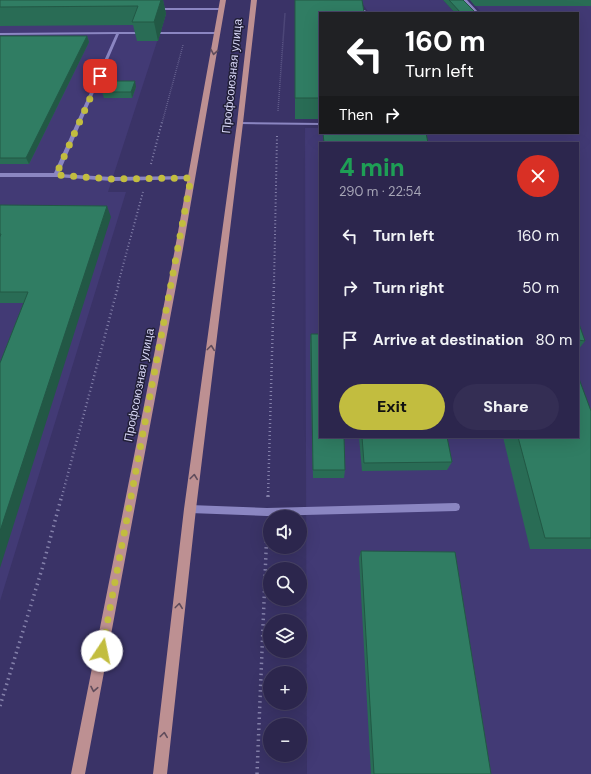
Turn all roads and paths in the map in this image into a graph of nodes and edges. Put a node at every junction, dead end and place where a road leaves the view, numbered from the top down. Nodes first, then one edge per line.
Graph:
1 (254, 0) edge
2 (465, 0) edge
3 (222, 4) edge
4 (149, 9) edge
5 (476, 12) edge
6 (285, 14) dead end
7 (118, 33) junction
8 (140, 33) edge
9 (160, 33) dead end
10 (186, 33) junction
11 (217, 33) junction
12 (0, 34) edge
13 (240, 123) junction
14 (277, 124) junction
15 (319, 124) edge
16 (0, 175) edge
17 (56, 175) junction
18 (191, 178) junction
19 (147, 179) junction
20 (456, 507) dead end
21 (190, 509) junction
22 (267, 510) edge
23 (307, 511) edge
24 (263, 512) edge
25 (265, 554) edge
26 (0, 706) edge
27 (78, 774) edge
28 (160, 774) edge
29 (257, 774) edge

1 - 13 main road, Профсоюзная улица
2 - 5 lane
3 - 4 lane
3 - 11 main road, Профсоюзная улица
6 - 14 path
7 - 8 lane
7 - 12 lane
7 - 17 lane
9 - 10 lane
10 - 11 lane
10 - 19 path
11 -> 18 main road, Профсоюзная улица
13 - 14 lane
21 -> 13 main road, Профсоюзная улица
14 - 15 lane
14 - 22 path
16 - 17 lane
17 - 19 lane
18 - 19 lane
18 -> 27 main road, Профсоюзная улица
19 - 26 path
20 - 23 lane
21 - 24 lane
28 -> 21 main road, Профсоюзная улица
25 - 29 path

